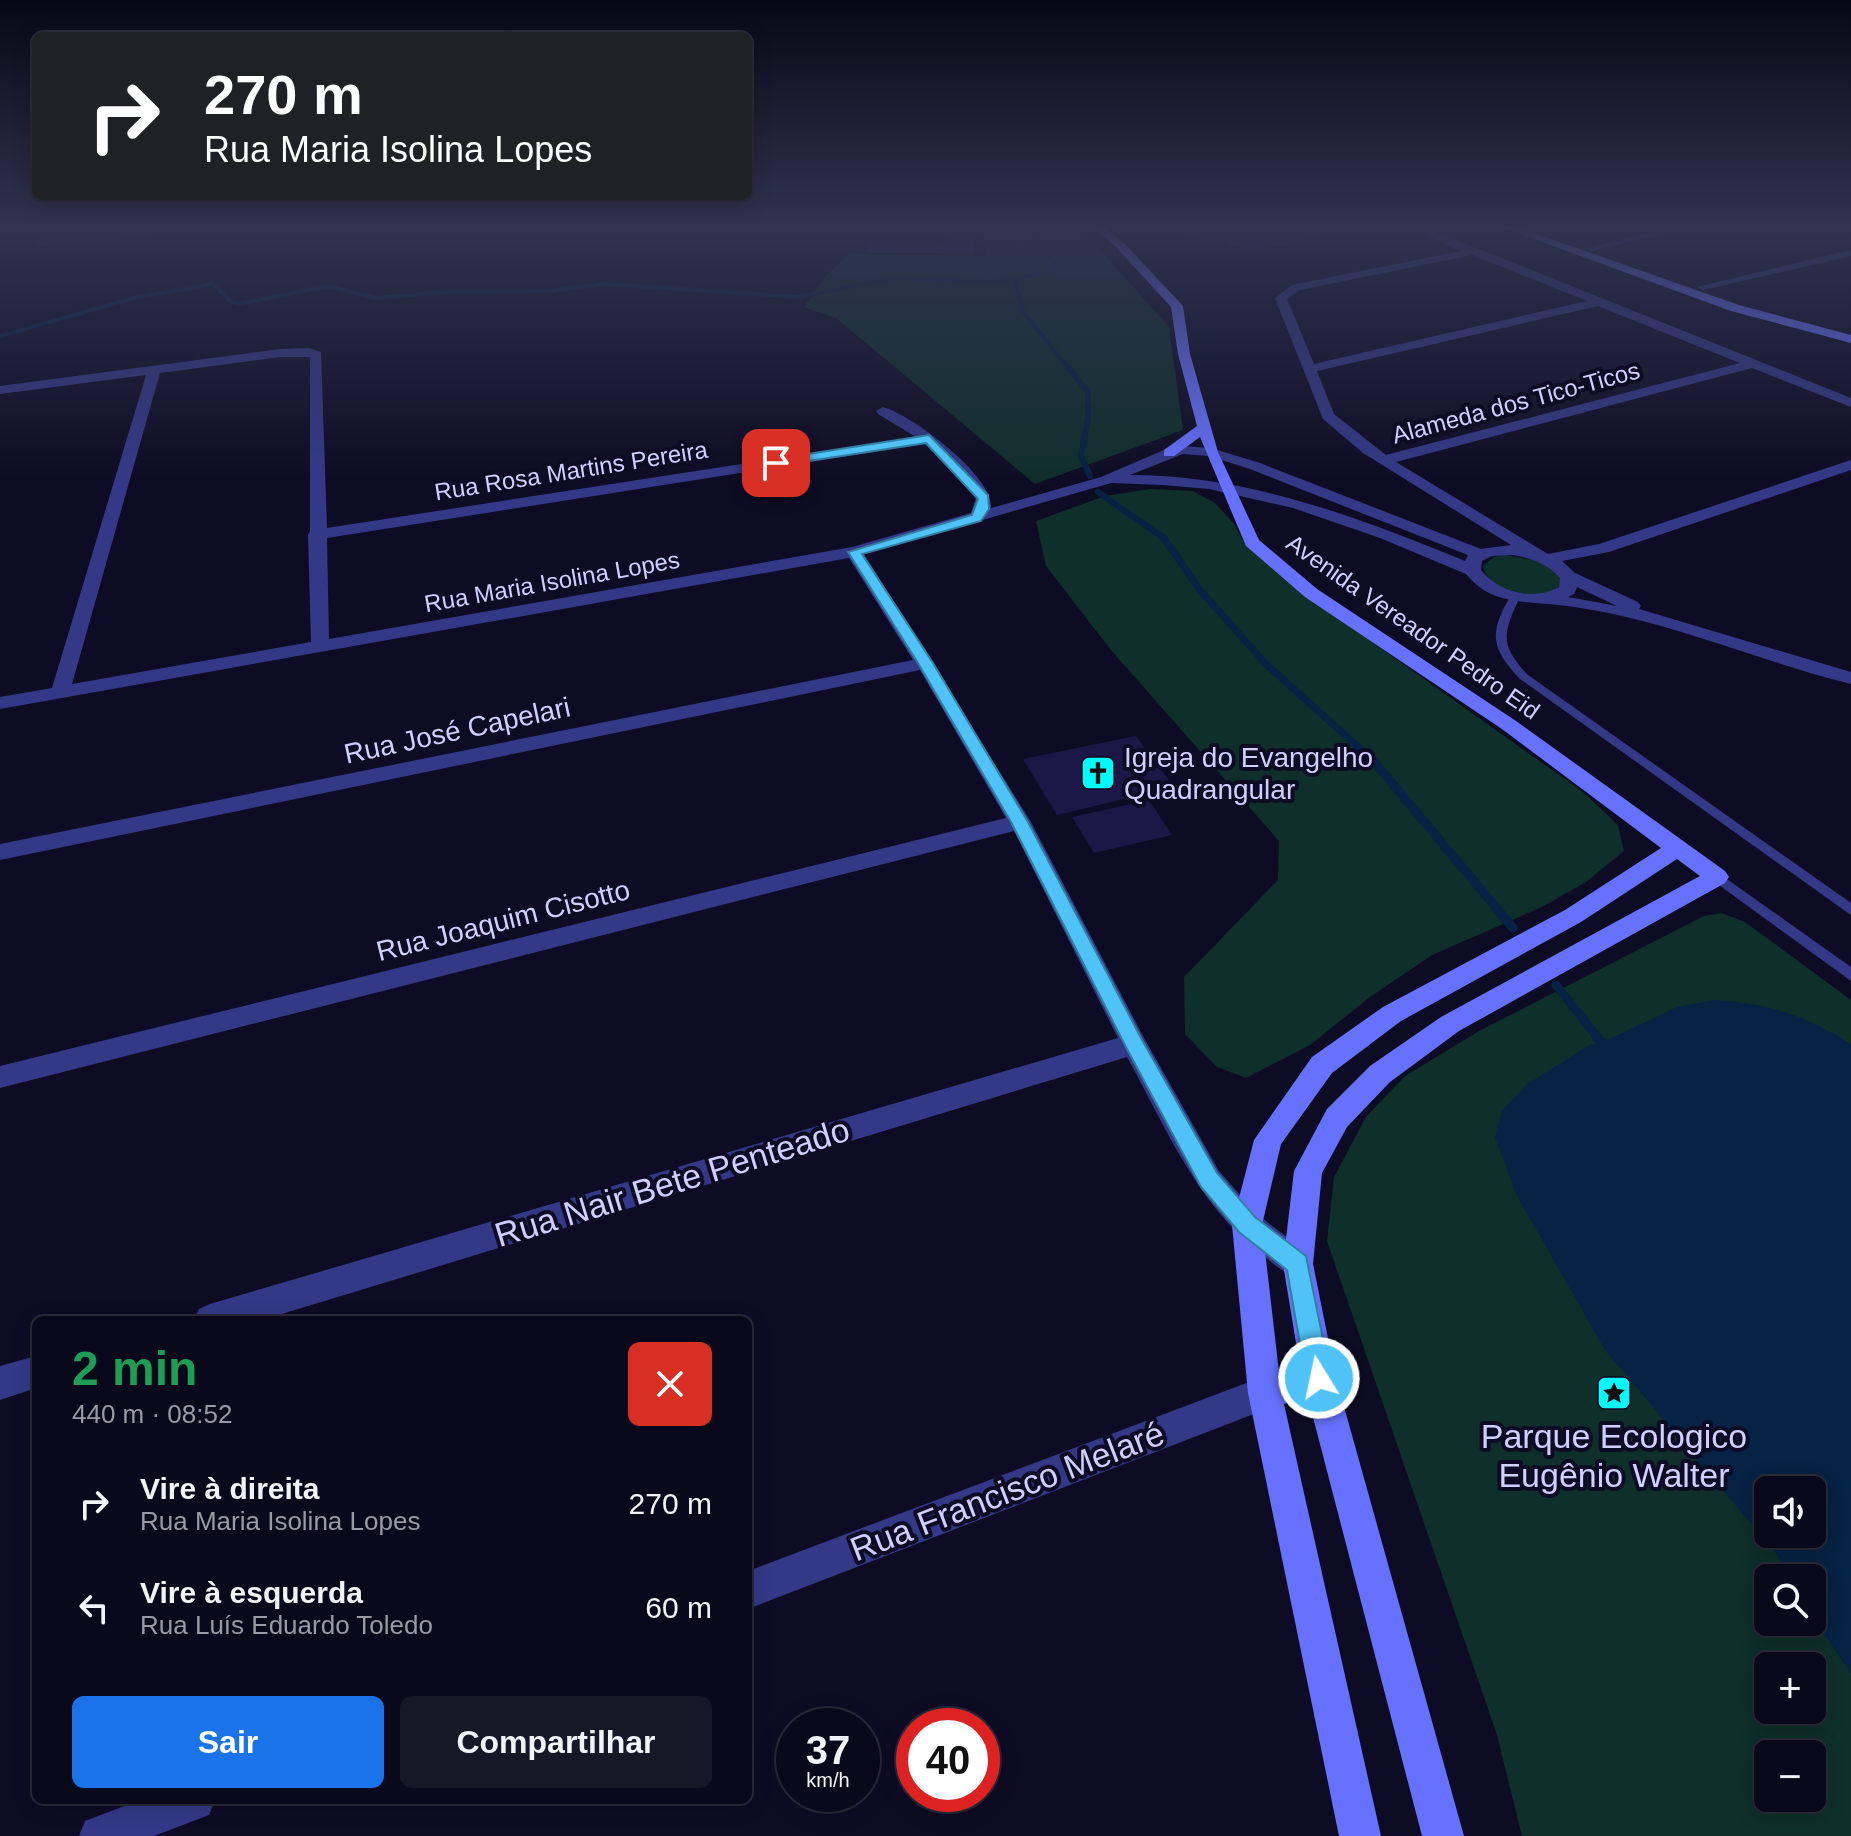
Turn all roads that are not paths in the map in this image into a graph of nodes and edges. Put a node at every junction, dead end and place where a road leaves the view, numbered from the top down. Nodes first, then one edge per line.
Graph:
1 (1178, 310) edge
2 (1285, 310) edge
3 (1567, 310) edge
4 (1619, 310) edge
5 (1741, 310) edge
6 (1781, 310) edge
7 (1851, 330) edge
8 (1851, 339) edge
9 (1751, 364) junction
10 (154, 369) junction
11 (1308, 369) junction
12 (0, 390) edge
13 (1851, 403) edge
14 (883, 411) dead end
15 (1204, 427) junction
16 (929, 439) junction
17 (1211, 452) junction
18 (1169, 453) junction
19 (1385, 460) junction
20 (1851, 465) edge
21 (1106, 480) junction
22 (1190, 481) junction
23 (1224, 485) junction
24 (1362, 507) junction
25 (976, 518) junction
26 (1346, 519) junction
27 (1487, 522) junction
28 (316, 535) junction
29 (1603, 548) junction
30 (1501, 550) junction
31 (854, 552) junction
32 (1542, 557) junction
33 (1476, 562) junction
34 (1567, 574) junction
35 (1515, 597) junction
36 (1549, 599) junction
37 (1656, 618) junction
38 (320, 648) junction
39 (925, 663) junction
40 (1848, 675) edge
41 (60, 693) junction
42 (0, 703) edge
43 (1020, 822) junction
44 (1677, 848) junction
45 (0, 852) edge
46 (1717, 877) junction
47 (1851, 910) edge
48 (1851, 975) edge
49 (1134, 1044) junction
50 (0, 1077) edge
51 (1247, 1225) junction
52 (1298, 1264) junction
53 (223, 1316) edge
54 (32, 1373) edge
55 (1319, 1378) junction
56 (0, 1383) edge
57 (1265, 1393) junction
58 (752, 1588) edge
59 (184, 1804) edge
60 (100, 1836) edge
61 (1360, 1836) edge
62 (1443, 1836) edge

1 - 15 street, Avenida Vereador Pedro Eid
2 - 11 street
3 - 11 street
4 - 9 street
5 - 8 street
6 - 7 street
9 - 13 street
9 - 19 street, Alameda dos Tico-Ticos
10 - 12 street
10 - 28 street
10 - 41 street
11 - 19 street
14 - 16 street
15 - 17 street, Avenida Vereador Pedro Eid
15 - 18 street
16 - 25 street
16 - 28 street, Rua Rosa Martins Pereira
17 - 18 street
17 - 23 street, Avenida Vereador Pedro Eid
17 - 24 street
18 - 21 street, Rua Maria Isolina Lopes
18 - 22 street
19 - 27 street
20 - 29 street
21 - 22 street, Rua Maria Isolina Lopes
21 - 25 street, Rua Maria Isolina Lopes
22 - 23 street, Rua Maria Isolina Lopes
23 - 26 street, Rua Maria Isolina Lopes
23 - 44 street, Avenida Vereador Pedro Eid
24 - 26 street
24 - 33 street
25 - 31 street, Rua Maria Isolina Lopes
26 - 33 street, Rua Maria Isolina Lopes
27 - 30 street
27 - 32 street
28 - 38 street
29 - 32 street
29 - 34 street
30 - 32 street
30 - 33 street
31 - 38 street, Rua Maria Isolina Lopes
31 - 39 street
32 - 34 street
33 - 35 street
34 - 36 street
34 - 37 street
35 - 36 street
35 - 47 lane
36 - 37 street
37 - 40 street
38 - 41 street, Rua Maria Isolina Lopes
39 - 43 street
39 - 45 street, Rua José Capelari
41 - 42 street, Rua Maria Isolina Lopes
43 - 49 street
43 - 50 street, Rua Joaquim Cisotto
44 - 46 street, Avenida Vereador Pedro Eid
44 - 51 street
46 - 48 lane
46 - 52 street
49 - 51 street
49 - 53 street, Rua Nair Bete Penteado
51 - 52 street
51 - 57 street
52 - 55 street
54 - 56 street
55 - 57 street
55 - 62 street
57 - 58 street, Rua Francisco Melaré
57 - 61 street
59 - 60 street

